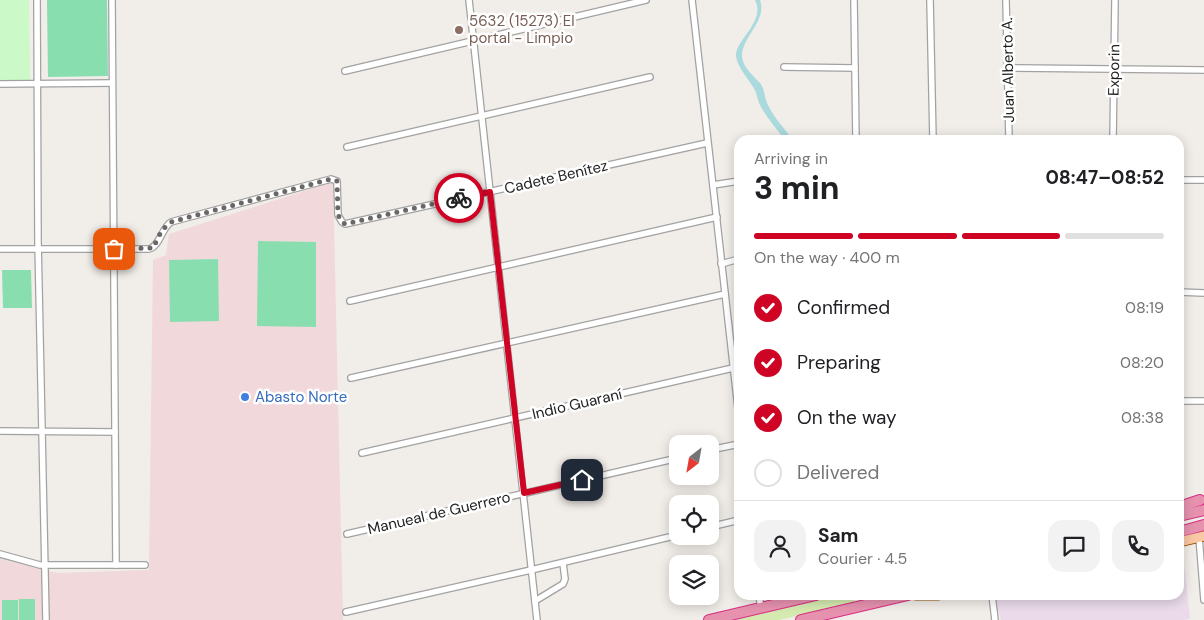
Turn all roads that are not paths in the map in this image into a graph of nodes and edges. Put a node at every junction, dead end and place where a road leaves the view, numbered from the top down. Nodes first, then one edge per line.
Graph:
1 (37, 0) edge
2 (112, 0) edge
3 (469, 0) edge
4 (646, 0) edge
5 (692, 0) edge
6 (854, 0) edge
7 (930, 0) edge
8 (1006, 0) edge
9 (1115, 0) edge
10 (474, 41) junction
11 (784, 67) dead end
12 (855, 68) junction
13 (1008, 68) junction
14 (1114, 69) junction
15 (345, 70) dead end
16 (1204, 70) edge
17 (650, 77) dead end
18 (112, 83) junction
19 (0, 84) edge
20 (38, 84) junction
21 (482, 116) junction
22 (856, 135) edge
23 (933, 135) edge
24 (1009, 135) edge
25 (1113, 135) edge
26 (707, 143) junction
27 (347, 147) dead end
28 (1184, 180) edge
29 (1204, 180) edge
30 (734, 182) edge
31 (713, 186) junction
32 (490, 192) junction
33 (717, 217) junction
34 (0, 249) edge
35 (38, 249) junction
36 (114, 249) junction
37 (734, 261) edge
38 (721, 264) junction
39 (499, 267) junction
40 (1184, 292) edge
41 (1204, 293) edge
42 (725, 294) junction
43 (350, 301) dead end
44 (507, 343) junction
45 (731, 354) junction
46 (734, 354) edge
47 (733, 368) junction
48 (734, 376) edge
49 (351, 378) dead end
50 (1204, 401) edge
51 (1184, 402) edge
52 (515, 418) junction
53 (0, 431) edge
54 (42, 432) junction
55 (115, 432) junction
56 (734, 445) edge
57 (719, 448) edge
58 (362, 453) dead end
59 (669, 460) edge
60 (524, 493) junction
61 (1203, 503) edge
62 (1184, 505) edge
63 (1184, 513) edge
64 (734, 521) edge
65 (719, 525) edge
66 (1204, 526) edge
67 (1184, 531) edge
68 (347, 534) dead end
69 (669, 537) edge
70 (1201, 537) edge
71 (1184, 541) edge
72 (0, 554) edge
73 (564, 563) junction
74 (45, 565) junction
75 (116, 565) junction
76 (145, 565) dead end
77 (531, 570) junction
78 (760, 600) edge
79 (796, 600) edge
80 (887, 600) edge
81 (993, 600) edge
82 (1204, 600) edge
83 (535, 602) junction
84 (761, 609) junction
85 (346, 612) dead end
86 (46, 620) edge
87 (537, 620) edge
88 (709, 620) edge
89 (801, 620) edge
90 (995, 620) edge

1 - 20 street
2 - 18 street
3 - 10 street
4 - 10 street
5 - 26 street
6 - 12 street
7 - 23 street
8 - 13 street, Juan Alberto A.
9 - 14 street, Exporin
10 - 15 street
10 - 21 street
11 - 12 street
12 - 22 street
13 - 14 street
13 - 24 street, Juan Alberto A.
14 - 16 street
14 - 25 street, Exporin
17 - 21 street
18 - 20 street
18 - 36 street
19 - 20 street
20 - 35 street
21 - 27 street
21 - 32 street
26 - 31 street
26 - 32 street, Cadete Benítez
28 - 29 street
30 - 31 street
31 - 33 street
32 - 36 street, Cadete Benítez
32 - 39 street
33 - 38 street
33 - 39 street
34 - 35 street
35 - 36 street
35 - 54 street
36 - 55 street
37 - 38 street
38 - 42 street
39 - 43 street
39 - 44 street
40 - 41 street
42 - 44 street
42 - 45 street
44 - 49 street
44 - 52 street
45 - 46 street
45 - 47 street
47 - 48 street
47 - 52 street, Indio Guaraní
50 - 51 street
52 - 58 street, Indio Guaraní
52 - 60 street
53 - 54 street
54 - 55 street
54 - 74 street
55 - 75 street
56 - 57 street
59 - 60 street, Manueal de Guerrero
60 - 68 street, Manueal de Guerrero
60 - 77 street
61 - 62 highway
61 - 63 highway
64 - 65 street
66 - 67 highway
69 - 73 street
70 - 71 main road
70 - 82 street
72 - 74 street
73 - 77 street
73 - 83 street
74 - 75 street
74 - 86 street
75 - 76 street
77 - 83 street
77 - 85 street
78 - 84 street
79 - 84 highway
80 - 89 highway
81 - 90 street
83 - 87 street
84 - 88 highway

